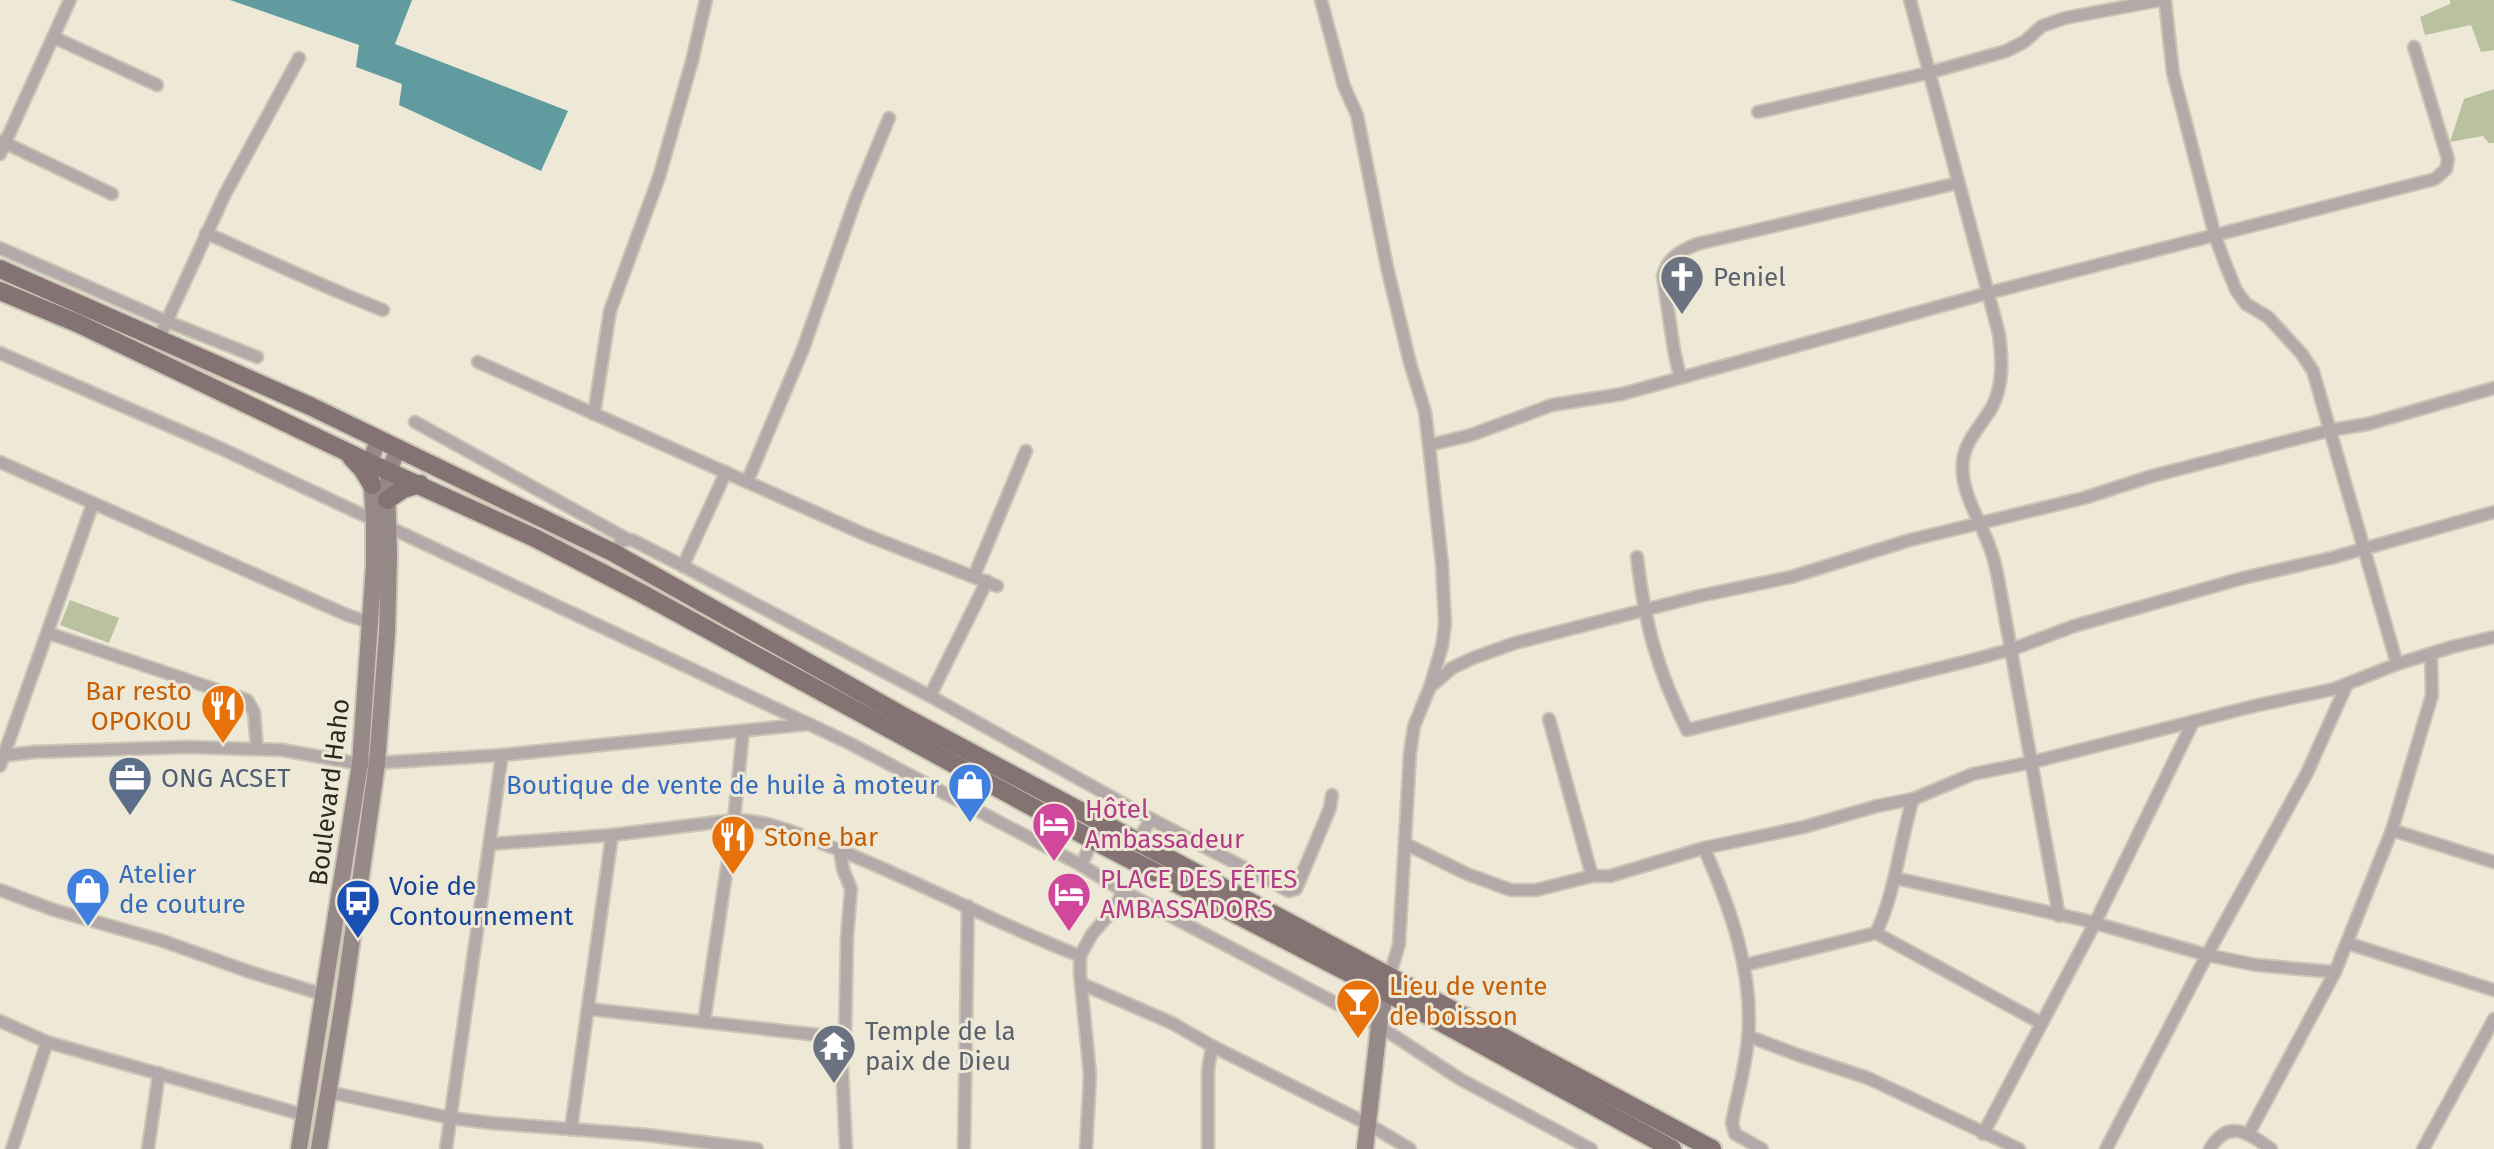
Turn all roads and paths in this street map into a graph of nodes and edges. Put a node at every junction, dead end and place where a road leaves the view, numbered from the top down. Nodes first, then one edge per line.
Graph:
1 (70, 0) edge
2 (706, 0) edge
3 (1321, 0) edge
4 (1910, 0) edge
5 (2163, 0) edge
6 (53, 37) junction
7 (2414, 47) dead end
8 (299, 58) dead end
9 (1928, 73) junction
10 (157, 85) dead end
11 (1758, 112) dead end
12 (889, 118) dead end
13 (2, 145) edge
14 (1958, 183) junction
15 (112, 194) dead end
16 (206, 233) junction
17 (2215, 236) junction
18 (0, 248) edge
19 (0, 269) edge
20 (0, 291) edge
21 (1988, 293) junction
22 (383, 310) dead end
23 (162, 330) junction
24 (0, 353) edge
25 (257, 357) dead end
26 (478, 362) dead end
27 (1680, 377) junction
28 (2494, 388) edge
29 (594, 414) junction
30 (415, 422) dead end
31 (2331, 430) junction
32 (378, 439) junction
33 (1429, 445) junction
34 (398, 449) junction
35 (1026, 451) dead end
36 (347, 452) junction
37 (0, 462) edge
38 (370, 463) junction
39 (389, 471) junction
40 (726, 472) junction
41 (747, 482) junction
42 (420, 484) junction
43 (372, 485) junction
44 (387, 500) junction
45 (93, 503) junction
46 (2494, 512) edge
47 (381, 522) junction
48 (1980, 525) junction
49 (620, 546) junction
50 (2364, 548) junction
51 (1637, 557) dead end
52 (683, 566) junction
53 (974, 576) junction
54 (1644, 612) junction
55 (371, 623) junction
56 (48, 633) junction
57 (2494, 637) edge
58 (2013, 649) junction
59 (2431, 655) junction
60 (2397, 664) junction
61 (2347, 684) junction
62 (1430, 687) junction
63 (930, 696) junction
64 (383, 704) junction
65 (365, 705) junction
66 (1549, 719) dead end
67 (2193, 722) junction
68 (809, 724) junction
69 (743, 731) junction
70 (257, 749) junction
71 (502, 755) junction
72 (2, 759) edge
73 (2033, 762) junction
74 (369, 764) junction
75 (1332, 795) dead end
76 (1913, 799) junction
77 (1151, 819) junction
78 (734, 820) junction
79 (2392, 830) junction
80 (612, 835) junction
81 (1093, 840) junction
82 (1137, 842) junction
83 (490, 844) junction
84 (1406, 844) junction
85 (1704, 848) junction
86 (840, 851) junction
87 (2494, 862) edge
88 (1081, 865) junction
89 (1592, 876) junction
90 (1895, 878) junction
91 (0, 890) edge
92 (1123, 891) junction
93 (968, 906) junction
94 (2059, 916) junction
95 (2095, 923) junction
96 (1876, 933) junction
97 (2347, 943) junction
98 (2207, 955) junction
99 (1080, 956) junction
100 (1745, 965) junction
101 (2335, 972) junction
102 (1387, 983) junction
103 (1082, 984) junction
104 (2494, 990) edge
105 (325, 995) junction
106 (589, 1009) junction
107 (2494, 1019) edge
108 (0, 1021) edge
109 (704, 1022) junction
110 (2041, 1023) junction
111 (1379, 1026) junction
112 (1748, 1036) junction
113 (845, 1038) junction
114 (47, 1042) junction
115 (1212, 1046) junction
116 (159, 1073) junction
117 (328, 1092) junction
118 (304, 1115) junction
119 (451, 1118) junction
120 (1368, 1124) junction
121 (571, 1129) junction
122 (2249, 1133) junction
123 (1983, 1134) junction
124 (716, 1147) edge
125 (12, 1149) edge
126 (148, 1149) edge
127 (299, 1149) edge
128 (319, 1149) edge
129 (446, 1149) edge
130 (757, 1149) edge
131 (846, 1149) edge
132 (964, 1149) edge
133 (1086, 1149) edge
134 (1208, 1149) edge
135 (1365, 1149) edge
136 (1410, 1149) edge
137 (1591, 1149) edge
138 (1672, 1149) edge
139 (1712, 1149) edge
140 (1762, 1149) edge
141 (2019, 1149) edge
142 (2106, 1149) edge
143 (2210, 1149) edge
144 (2271, 1149) edge
145 (2423, 1149) edge

1 - 6 street
2 - 29 street
3 - 33 street
4 - 9 street
5 - 9 street
5 - 17 street
6 - 10 street
6 - 13 street
7 - 17 street
8 - 16 street
9 - 11 street
9 - 14 street
12 - 41 street
13 - 15 street
14 - 21 street
14 - 27 street
16 - 22 street
16 - 23 street
17 - 21 street
17 - 31 street
18 - 23 street
19 - 23 main road
20 - 36 main road
21 - 27 street
21 - 48 street
23 - 25 street
23 - 32 main road
24 - 47 street
26 - 29 street
27 - 33 street
28 - 31 street
29 - 40 street
30 - 49 street
31 - 48 street
31 - 50 street
32 - 34 main road
32 - 38 main road, Boulevard Haho
33 - 62 street
34 - 39 main road, Boulevard Haho
34 - 49 main road
35 - 53 street
36 - 38 main road
36 - 43 main road
37 - 45 street
38 - 39 main road
38 - 43 main road, Boulevard Haho
39 - 42 main road
39 - 44 main road, Boulevard Haho
40 - 41 street
40 - 52 street
41 - 53 street
42 - 44 main road
42 - 81 main road
43 - 47 main road, Boulevard Haho
44 - 47 main road, Boulevard Haho
45 - 55 street
45 - 56 street
46 - 50 street
47 - 55 main road, Boulevard Haho
47 - 64 main road, Boulevard Haho
47 - 68 street
48 - 54 street
48 - 58 street
49 - 52 street
49 - 82 main road
50 - 58 street
50 - 60 street
51 - 54 street
52 - 63 street
53 - 63 street
54 - 58 street
54 - 62 street
55 - 65 main road, Boulevard Haho
56 - 70 street
56 - 72 street
57 - 59 street
58 - 73 street
59 - 60 street
59 - 79 street
60 - 61 street
61 - 67 street
61 - 98 street
62 - 84 street
63 - 77 street
64 - 65 main road
64 - 74 main road, Boulevard Haho
65 - 74 main road, Boulevard Haho
66 - 89 street
67 - 73 street
67 - 95 street
68 - 69 street
68 - 88 street
69 - 71 street
69 - 78 street
70 - 72 street
70 - 74 street
71 - 74 street
71 - 83 street
73 - 76 street
73 - 94 street
74 - 105 main road, Boulevard Haho
74 - 117 main road, Boulevard Haho
75 - 77 street
76 - 85 street
76 - 90 street
77 - 82 street
78 - 80 street
78 - 86 street
78 - 109 street
79 - 87 street
79 - 97 street
80 - 83 street
80 - 106 street
81 - 88 street
81 - 102 main road
82 - 102 main road
83 - 119 street
84 - 89 street
84 - 102 street
85 - 89 street
85 - 100 street
86 - 93 street
86 - 113 street
88 - 92 street
90 - 94 street
90 - 96 street
91 - 105 street
92 - 99 street
92 - 111 street
93 - 99 street
93 - 132 street
94 - 95 street
95 - 98 street
95 - 110 street
96 - 100 street
96 - 110 street
97 - 101 street
97 - 104 street
98 - 101 street
98 - 142 street
99 - 103 street
100 - 112 street
101 - 122 street
102 - 111 main road
102 - 138 main road
102 - 139 main road
103 - 115 street
103 - 133 street
105 - 118 main road, Boulevard Haho
106 - 109 street
106 - 121 street
107 - 145 street
108 - 114 street
109 - 113 street
110 - 123 street
111 - 120 main road
111 - 137 street
112 - 123 street
112 - 140 street
113 - 131 street
114 - 116 street
114 - 125 street
115 - 120 street
115 - 134 street
116 - 118 street
116 - 126 street
117 - 119 street
117 - 128 main road, Boulevard Haho
118 - 127 main road, Boulevard Haho
119 - 121 street
119 - 129 street
120 - 135 main road
120 - 136 street
121 - 124 street
122 - 143 street
122 - 144 street
123 - 141 street
124 - 130 street

